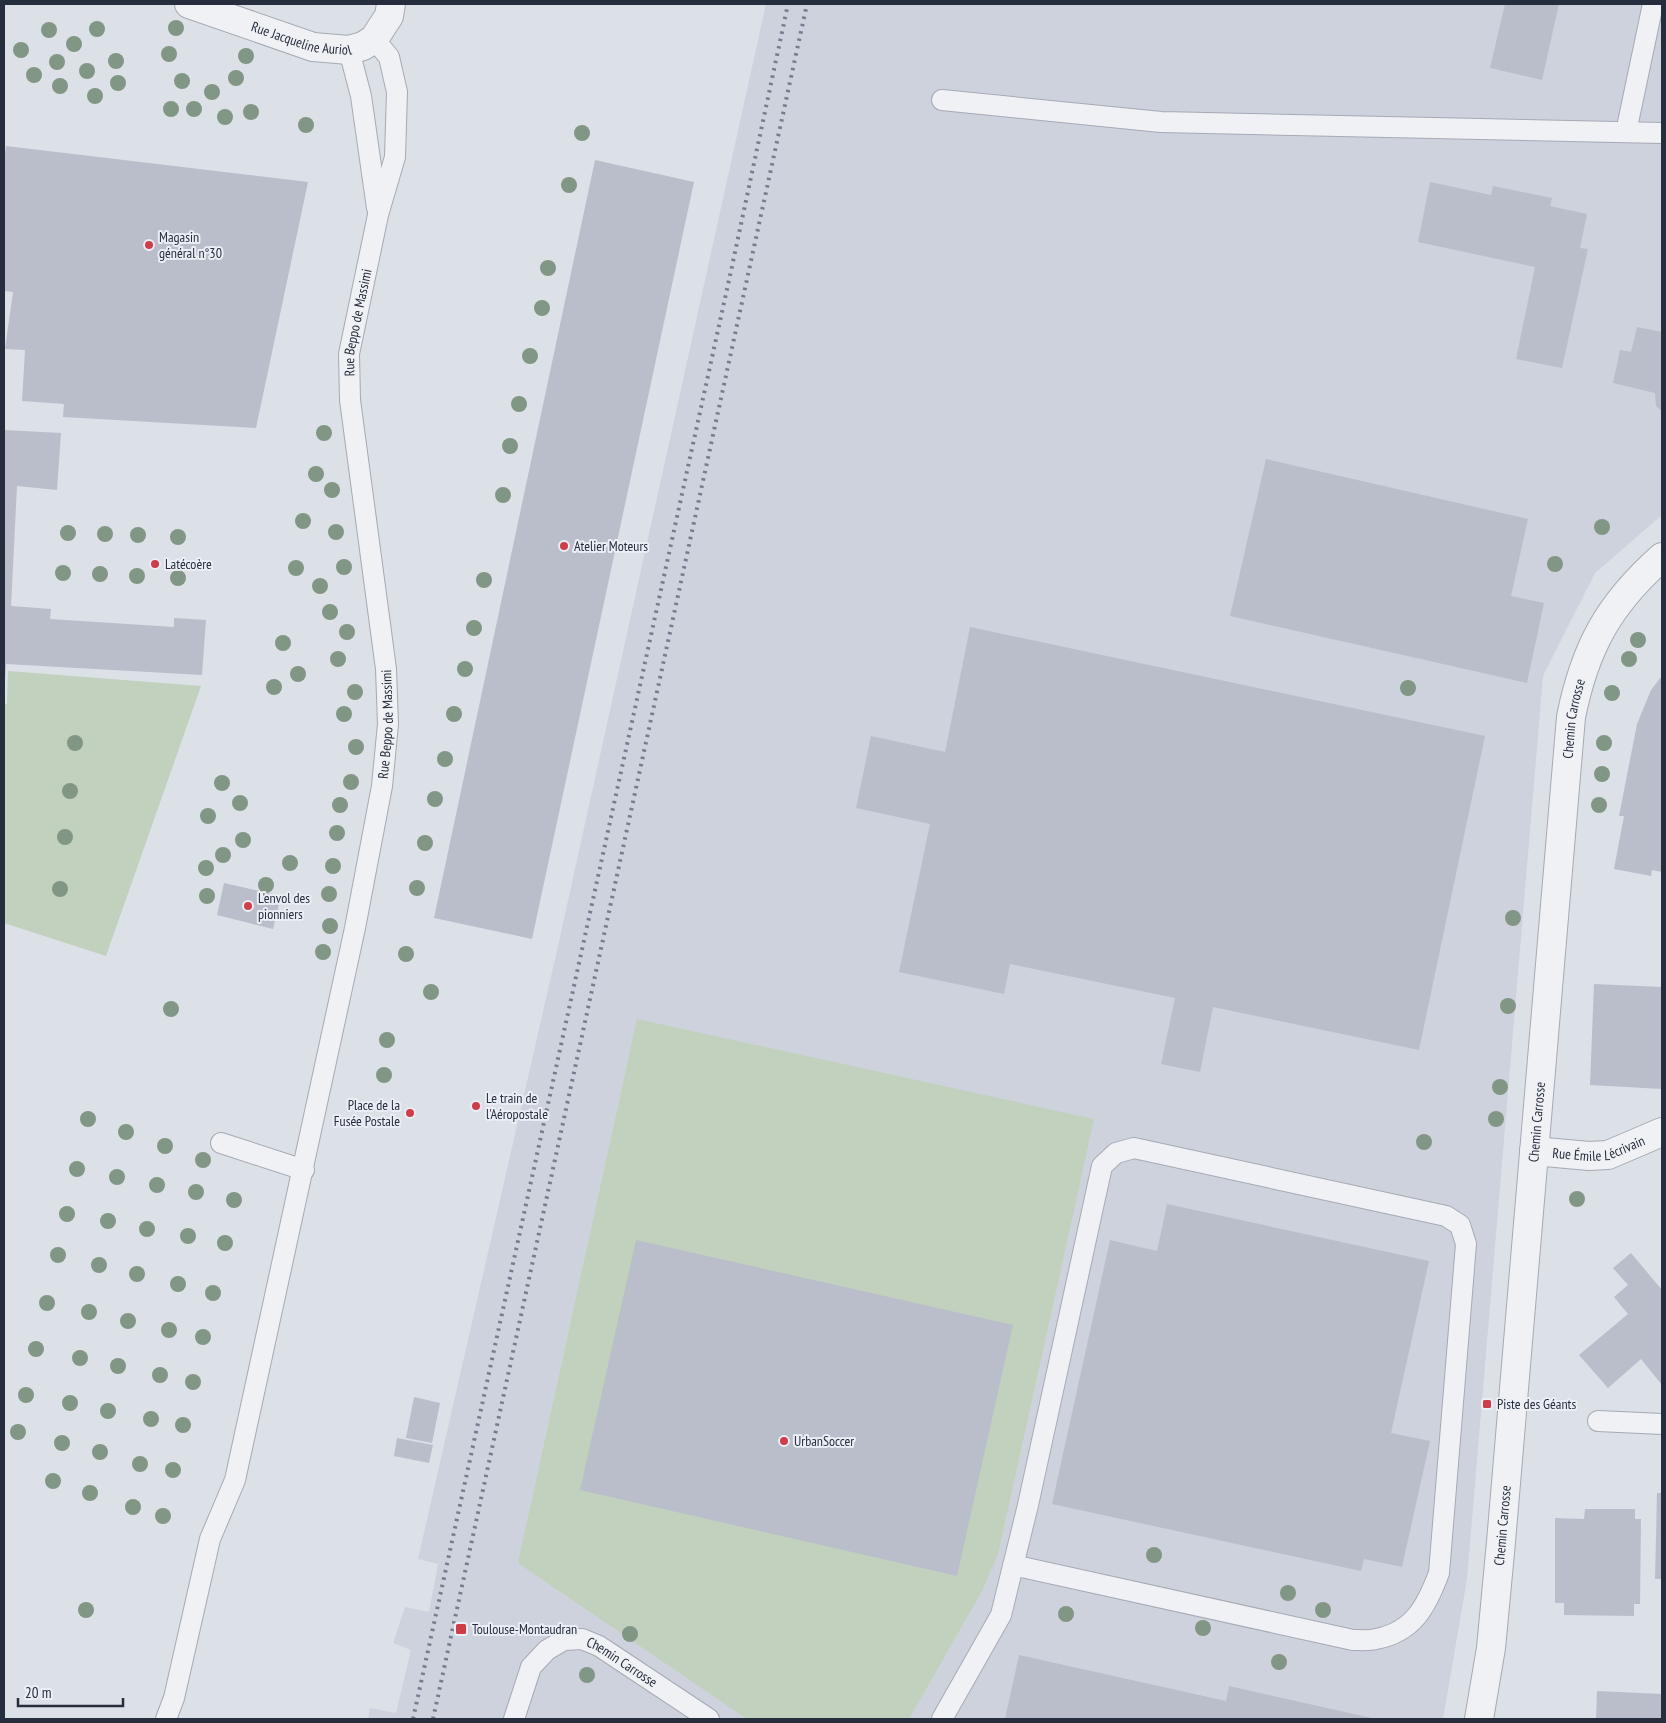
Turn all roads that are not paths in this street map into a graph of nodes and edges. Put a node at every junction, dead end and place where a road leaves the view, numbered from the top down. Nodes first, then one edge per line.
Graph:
1 (190, 4) edge
2 (391, 4) edge
3 (1653, 4) edge
4 (374, 39) junction
5 (349, 50) junction
6 (942, 100) dead end
7 (1626, 132) junction
8 (1662, 133) edge
9 (378, 215) junction
10 (1662, 557) edge
11 (1662, 1132) edge
12 (221, 1143) dead end
13 (1534, 1151) junction
14 (304, 1170) junction
15 (1598, 1421) dead end
16 (1662, 1424) edge
17 (1013, 1565) junction
18 (1479, 1718) edge
19 (166, 1719) edge
20 (514, 1719) edge
21 (708, 1719) edge
22 (942, 1719) edge

1 - 5 street, Rue Jacqueline Auriol
2 - 4 street
3 - 7 lane
4 - 5 street, Rue Jacqueline Auriol
4 - 9 lane, Rue Beppo de Massimi
5 - 9 lane, Rue Beppo de Massimi
6 - 7 lane
7 - 8 lane
9 - 14 lane, Rue Beppo de Massimi
10 - 13 street, Chemin Carrosse
11 - 13 street, Rue Émile Lécrivain
12 - 14 lane
13 - 18 street, Chemin Carrosse
14 - 19 lane, Rue Beppo de Massimi
15 - 16 lane
17 - 17 lane
17 - 22 lane
20 - 21 lane, Chemin Carrosse

